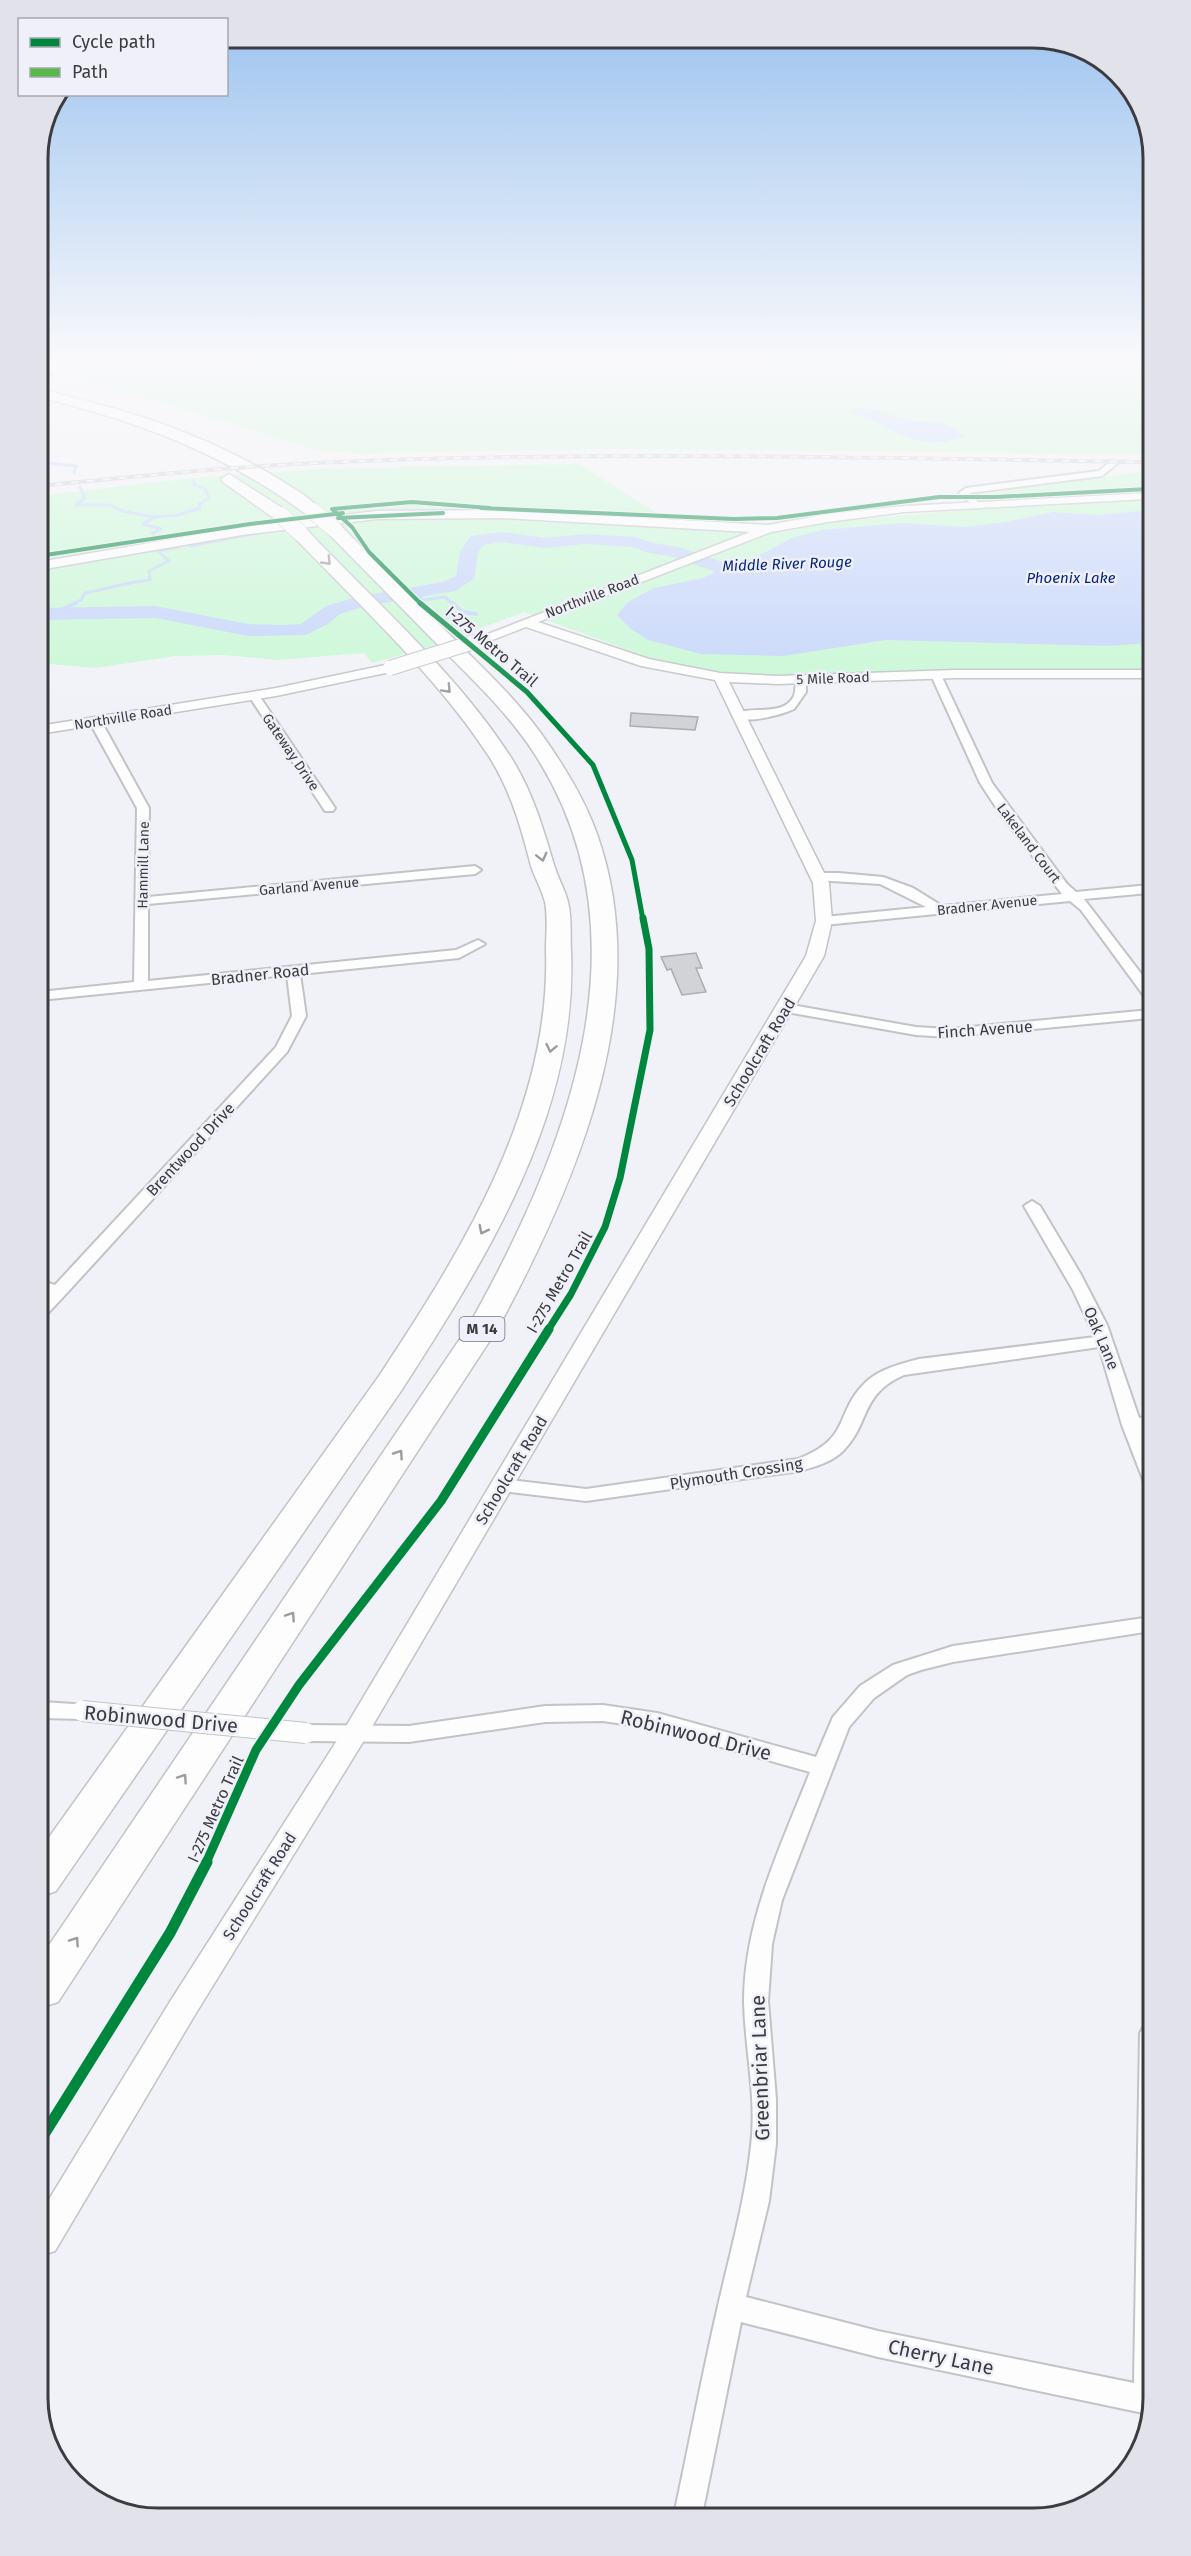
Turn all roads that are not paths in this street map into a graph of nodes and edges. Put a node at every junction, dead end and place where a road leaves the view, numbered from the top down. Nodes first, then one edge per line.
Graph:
1 (228, 479) edge
2 (264, 479) edge
3 (1055, 479) edge
4 (1143, 496) edge
5 (976, 505) junction
6 (768, 529) junction
7 (48, 564) edge
8 (525, 622) junction
9 (1143, 674) edge
10 (936, 675) junction
11 (720, 677) junction
12 (801, 680) junction
13 (254, 696) junction
14 (739, 716) junction
15 (95, 721) junction
16 (48, 729) edge
17 (329, 808) dead end
18 (475, 870) dead end
19 (819, 878) junction
20 (1143, 890) edge
21 (1073, 896) junction
22 (142, 901) junction
23 (940, 910) junction
24 (824, 921) junction
25 (478, 944) dead end
26 (293, 970) junction
27 (1143, 985) edge
28 (141, 986) junction
29 (48, 995) edge
30 (786, 1008) junction
31 (1143, 1015) edge
32 (1032, 1206) dead end
33 (48, 1288) edge
34 (59, 1291) junction
35 (48, 1303) edge
36 (1105, 1341) junction
37 (1143, 1423) edge
38 (1131, 1425) junction
39 (1143, 1457) edge
40 (502, 1485) junction
41 (1143, 1625) edge
42 (48, 1710) edge
43 (354, 1735) junction
44 (821, 1767) junction
45 (48, 1870) edge
46 (48, 1981) edge
47 (48, 2233) edge
48 (731, 2306) junction
49 (1143, 2400) edge
50 (689, 2508) edge

1 -> 45 highway, M 14, bridge
46 -> 2 highway, M 14, bridge
3 - 5 street
4 - 5 street, Northville Road
5 - 6 street, Northville Road
6 - 7 street
6 - 8 street, Northville Road
8 - 11 street, 5 Mile Road
8 - 13 street, Northville Road, bridge
9 - 10 street, 5 Mile Road
10 - 12 street, 5 Mile Road
10 - 21 street, Lakeland Court
11 - 12 street, 5 Mile Road
11 - 14 street, Schoolcraft Road
12 - 14 street
13 - 15 street, Northville Road
13 - 17 street, Gateway Drive
14 - 19 street, Schoolcraft Road
15 - 16 street, Northville Road
15 - 22 street, Hammill Lane
18 - 22 street, Garland Avenue
19 - 23 street
19 - 24 street, Schoolcraft Road
20 - 21 street, Bradner Avenue
21 - 23 street, Bradner Avenue
21 - 27 street, Lakeland Court
22 - 28 street, Hammill Lane
23 - 24 street, Bradner Avenue
24 - 30 street, Schoolcraft Road
25 - 26 street, Bradner Road
26 - 28 street, Bradner Road
26 - 34 street, Brentwood Drive
28 - 29 street, Bradner Road
30 - 31 street, Finch Avenue
30 - 40 street, Schoolcraft Road
32 - 36 street, Oak Lane
33 - 34 street
34 - 35 street, Brentwood Drive
36 - 38 street, Oak Lane
36 - 40 street, Plymouth Crossing
37 - 38 street
38 - 39 street, Oak Lane
40 - 43 street, Schoolcraft Road
41 - 44 street
42 - 43 street, Robinwood Drive, bridge
43 - 44 street, Robinwood Drive
43 - 47 street, Schoolcraft Road
44 - 48 street, Greenbriar Lane
48 - 49 street, Cherry Lane
48 - 50 street, Greenbriar Lane

